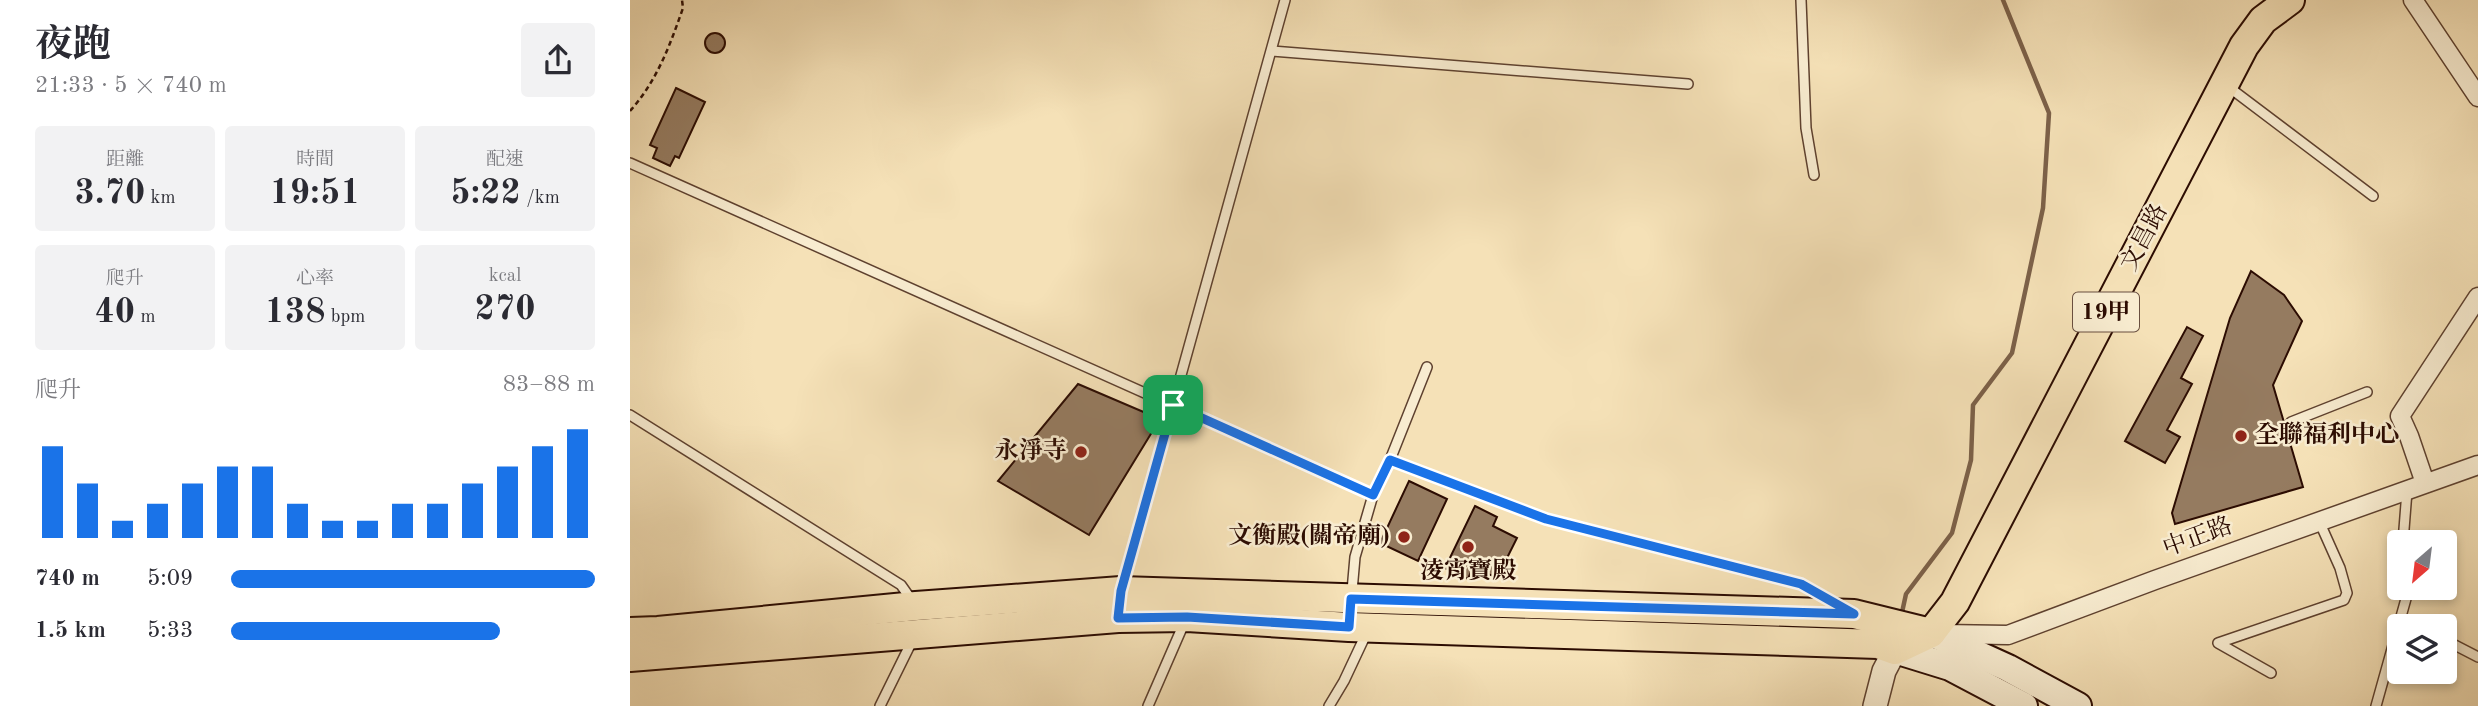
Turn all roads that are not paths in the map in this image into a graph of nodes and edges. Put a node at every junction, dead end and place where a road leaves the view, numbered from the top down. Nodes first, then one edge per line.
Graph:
1 (1285, 0) edge
2 (1801, 0) edge
3 (2291, 0) edge
4 (2413, 0) edge
5 (1272, 51) junction
6 (2225, 83) junction
7 (1688, 84) dead end
8 (2478, 97) edge
9 (630, 163) edge
10 (1814, 175) dead end
11 (2372, 196) dead end
12 (2478, 298) edge
13 (1427, 367) dead end
14 (2367, 392) dead end
15 (1173, 405) junction
16 (630, 415) edge
17 (2291, 422) dead end
18 (1390, 460) junction
19 (2478, 465) edge
20 (2425, 483) junction
21 (2407, 491) junction
22 (1373, 495) junction
23 (2319, 521) junction
24 (2404, 530) edge
25 (2406, 600) edge
26 (1120, 604) junction
27 (916, 606) junction
28 (1854, 614) junction
29 (1187, 617) junction
30 (1357, 618) junction
31 (630, 632) edge
32 (1931, 634) junction
33 (914, 636) junction
34 (2457, 646) edge
35 (1895, 650) junction
36 (630, 657) edge
37 (2478, 657) edge
38 (2271, 673) dead end
39 (880, 706) edge
40 (1148, 706) edge
41 (1329, 706) edge
42 (1875, 706) edge
43 (2024, 706) edge
44 (2078, 706) edge
45 (2376, 706) edge

1 - 5 lane
2 - 10 lane
3 - 6 main road, 文昌路 / 19甲
4 - 8 street
5 - 7 lane
5 - 15 lane
6 - 11 lane
6 - 32 main road, 文昌路 / 19甲
9 - 15 lane
12 - 20 street
13 - 18 lane
14 - 17 lane
15 - 22 lane
15 - 26 lane
16 - 27 lane
18 - 22 lane
18 - 28 lane
19 - 20 street, 中正路
20 - 21 street, 中正路
21 - 23 street, 中正路
21 - 24 lane
22 - 30 lane
23 - 32 street, 中正路
23 - 38 lane
25 - 45 lane
26 - 27 main road
26 - 29 main road
26 - 30 main road
26 - 33 main road
27 - 31 main road
28 - 30 main road
28 - 32 main road
29 - 30 main road
29 - 40 lane
30 - 35 main road
30 - 41 lane
32 - 35 main road, 19甲
32 - 44 main road
33 - 36 main road
33 - 39 lane
34 - 37 lane
35 - 42 street
35 - 43 main road

